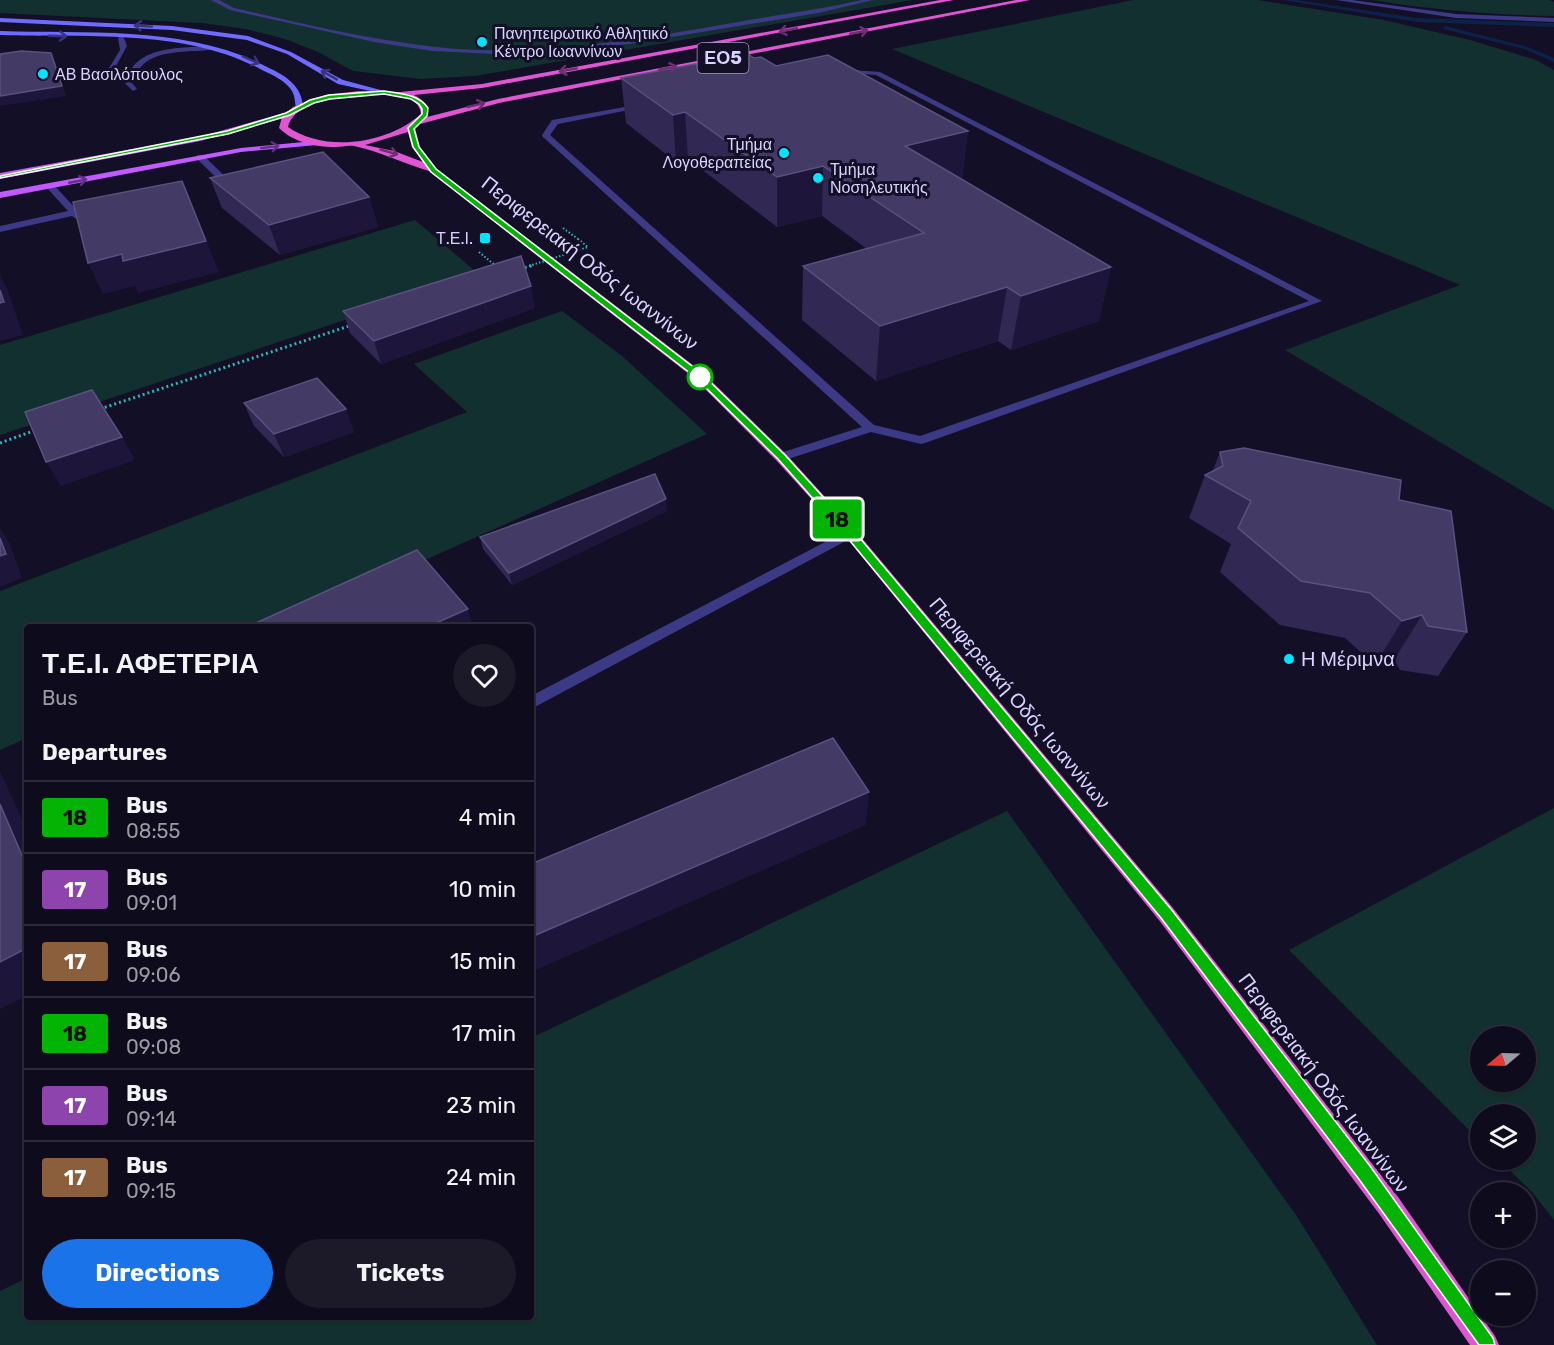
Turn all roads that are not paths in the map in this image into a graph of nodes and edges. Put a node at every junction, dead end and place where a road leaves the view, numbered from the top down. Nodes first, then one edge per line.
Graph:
1 (214, 0) edge
2 (870, 0) edge
3 (951, 0) edge
4 (1027, 0) edge
5 (1339, 0) edge
6 (0, 20) edge
7 (1554, 20) edge
8 (0, 33) edge
9 (120, 38) junction
10 (211, 48) junction
11 (826, 69) edge
12 (384, 92) junction
13 (400, 94) junction
14 (650, 104) edge
15 (298, 107) junction
16 (288, 114) junction
17 (420, 122) junction
18 (411, 128) junction
19 (314, 143) junction
20 (341, 144) junction
21 (200, 157) junction
22 (434, 171) junction
23 (0, 176) edge
24 (50, 186) junction
25 (237, 192) edge
26 (0, 195) edge
27 (107, 205) edge
28 (78, 216) junction
29 (0, 229) edge
30 (870, 428) junction
31 (781, 457) junction
32 (850, 533) junction
33 (534, 701) edge
34 (1486, 1345) edge

1 - 2 street
3 -> 13 highway, ΕΟ5
17 -> 4 highway, ΕΟ5
5 - 7 street
12 -> 6 main road
8 -> 9 main road
9 - 10 main road
9 - 10 street
10 -> 15 main road
11 - 30 street
12 - 13 highway, ΕΟ5
12 - 15 highway, ΕΟ5
13 - 17 highway, ΕΟ5
14 - 30 street
15 - 16 highway, ΕΟ5
16 - 19 highway, ΕΟ5
16 - 23 main road, ΕΟ5
17 - 18 highway, ΕΟ5
18 - 20 highway, ΕΟ5
18 - 22 highway, Περιφερειακή Οδός Ιωαννίνων
19 - 20 highway, ΕΟ5
21 -> 19 main road, ΕΟ5
20 -> 22 highway, Περιφερειακή Οδός Ιωαννίνων
24 -> 21 main road, ΕΟ5
21 - 25 street
22 - 31 highway, Περιφερειακή Οδός Ιωαννίνων
24 - 26 main road, ΕΟ5
24 - 28 street
27 - 28 street
28 - 29 street
30 - 31 street
31 - 32 highway, Περιφερειακή Οδός Ιωαννίνων
32 - 33 street
32 - 34 highway, Περιφερειακή Οδός Ιωαννίνων

